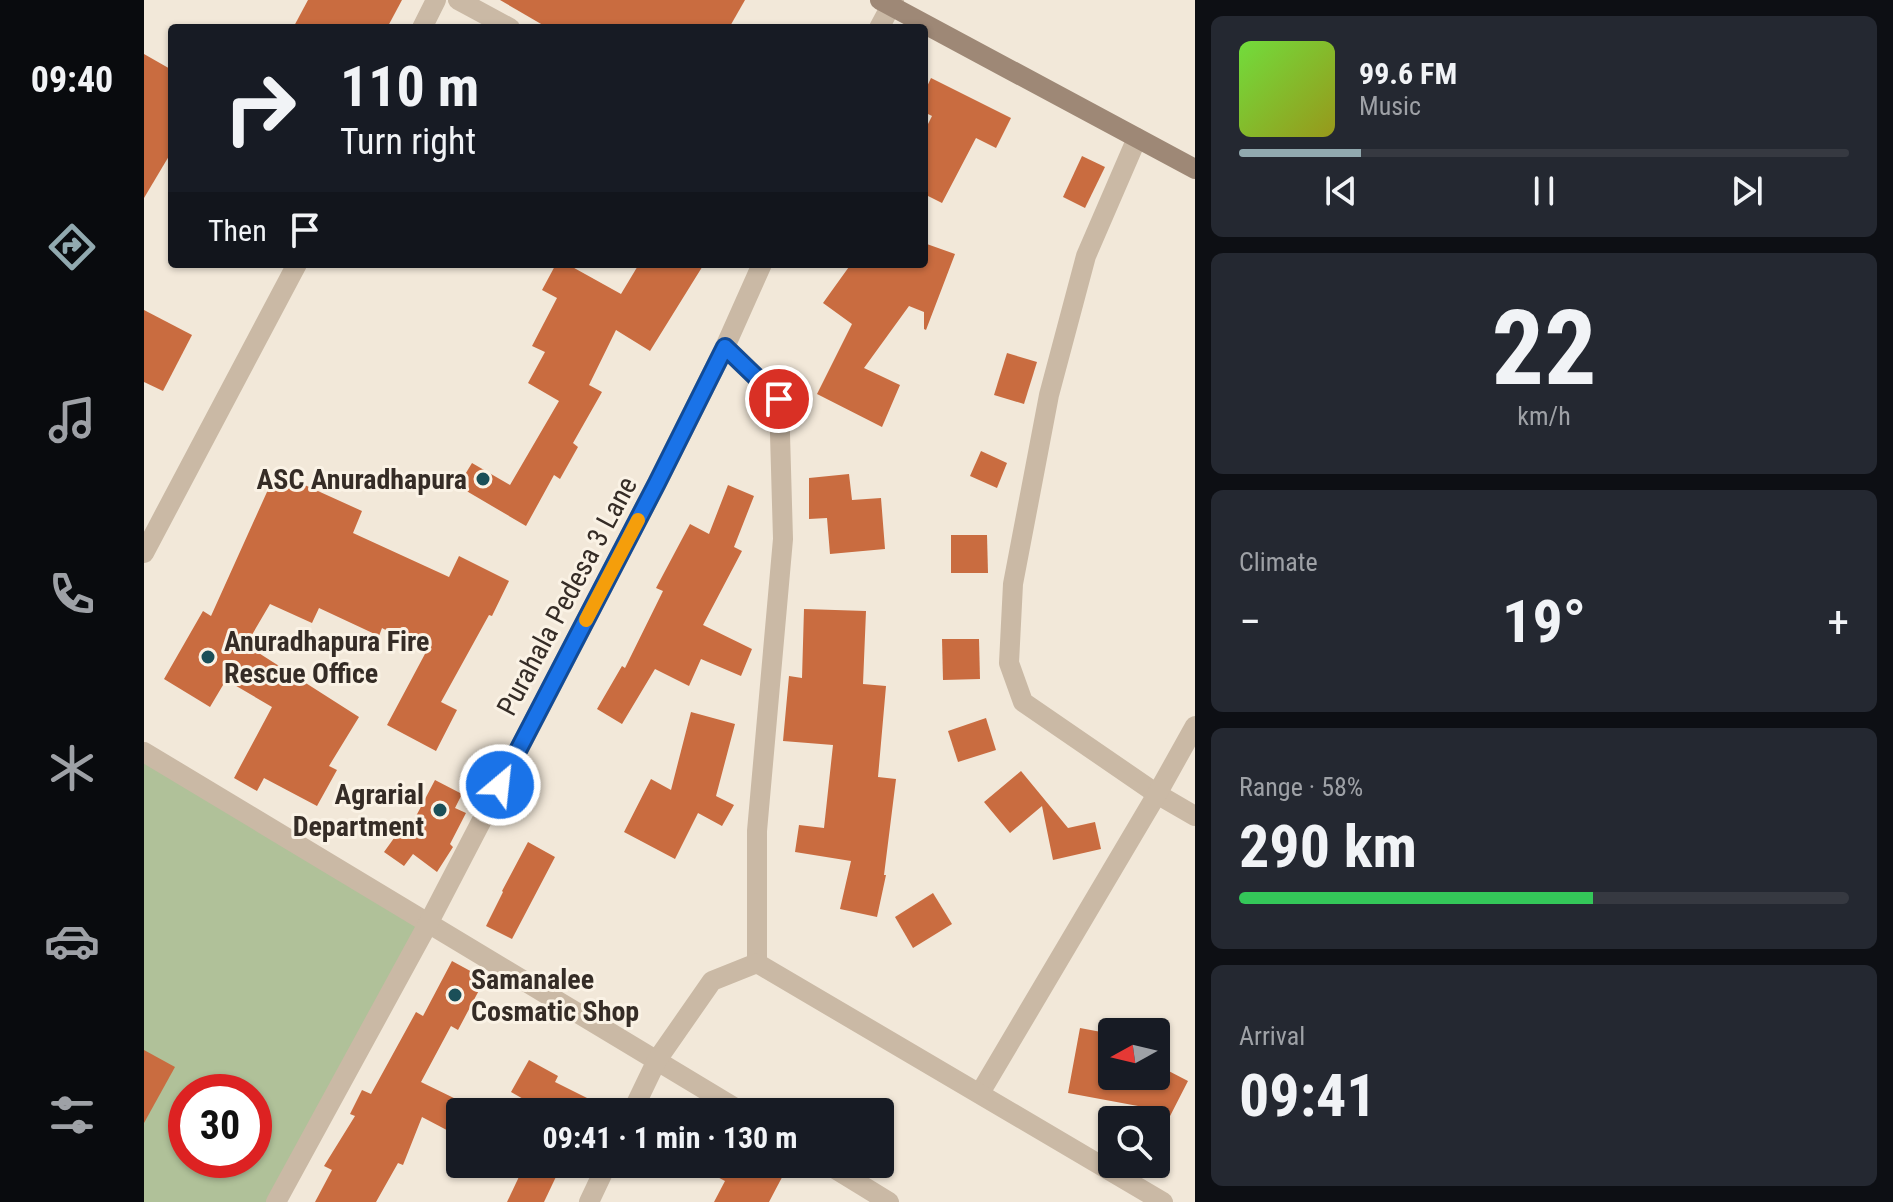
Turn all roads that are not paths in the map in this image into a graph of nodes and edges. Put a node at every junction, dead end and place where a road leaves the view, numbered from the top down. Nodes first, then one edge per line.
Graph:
1 (436, 0) edge
2 (458, 0) edge
3 (888, 2) edge
4 (424, 24) edge
5 (503, 24) edge
6 (880, 24) edge
7 (1137, 138) junction
8 (1195, 169) edge
9 (295, 268) edge
10 (760, 268) edge
11 (725, 347) junction
12 (144, 553) edge
13 (1195, 726) edge
14 (144, 752) edge
15 (1157, 794) junction
16 (1195, 816) edge
17 (429, 922) junction
18 (757, 963) junction
19 (657, 1060) junction
20 (980, 1093) junction
21 (639, 1098) edge
22 (719, 1098) edge
23 (600, 1178) edge
24 (850, 1178) edge
25 (276, 1202) edge
26 (589, 1202) edge
27 (889, 1202) edge
28 (1163, 1202) edge

1 - 4 street
2 - 5 street
3 - 6 street
3 - 7 street
7 - 8 street
7 - 15 street
9 - 12 street
10 - 11 street, Purahala Pedesa 3 Lane
11 - 17 street, Purahala Pedesa 3 Lane
11 - 18 street
13 - 15 street
14 - 17 street
15 - 16 street
15 - 20 street
17 - 19 street
17 - 25 street, Purahala Pedesa 3 Lane
18 - 19 street
18 - 20 street
19 - 21 street
19 - 22 street
20 - 28 street
23 - 26 street
24 - 27 street

